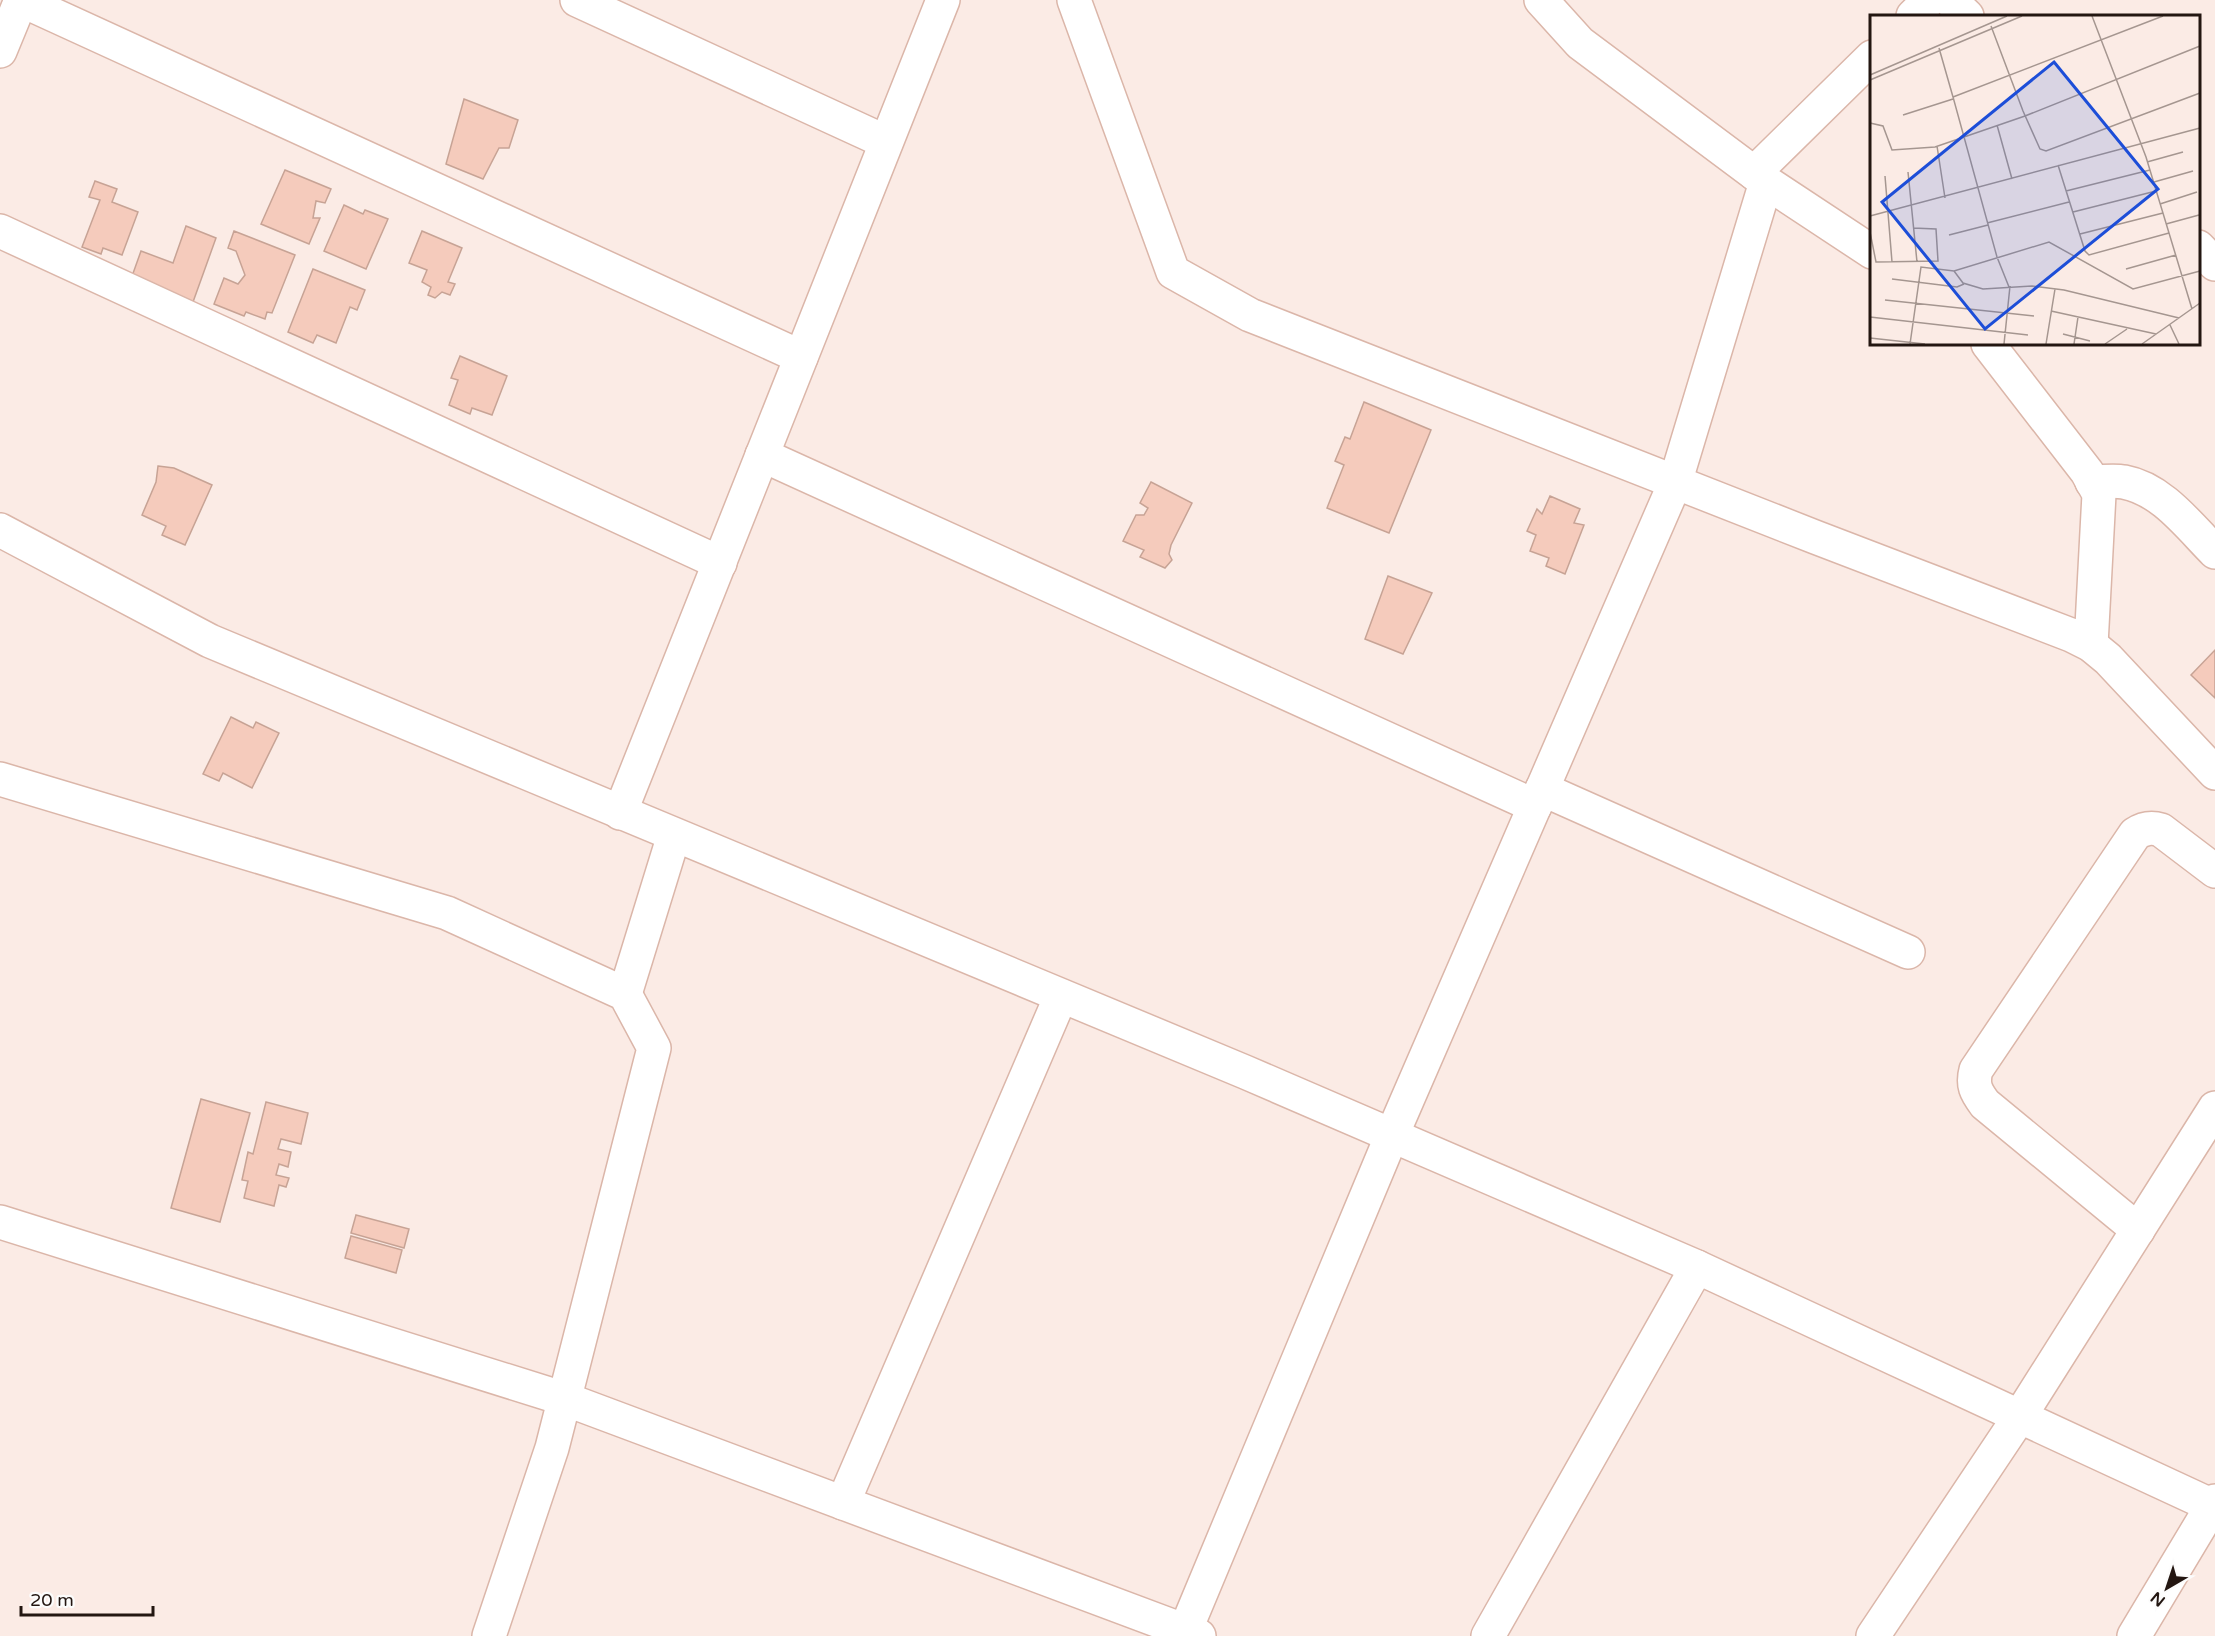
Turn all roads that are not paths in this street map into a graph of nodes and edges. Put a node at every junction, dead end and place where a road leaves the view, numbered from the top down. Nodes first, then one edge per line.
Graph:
1 (21, 0) edge
2 (577, 0) edge
3 (943, 0) edge
4 (1074, 0) edge
5 (1541, 0) edge
6 (1929, 0) edge
7 (1950, 0) edge
8 (1913, 15) edge
9 (1965, 15) edge
10 (0, 51) edge
11 (1870, 59) edge
12 (886, 142) junction
13 (1760, 177) junction
14 (0, 231) edge
15 (2200, 249) edge
16 (1870, 251) edge
17 (2215, 264) edge
18 (1989, 345) edge
19 (801, 357) junction
20 (762, 455) junction
21 (2092, 482) junction
22 (1675, 483) junction
23 (0, 530) edge
24 (2215, 552) edge
25 (720, 563) junction
26 (2091, 645) junction
27 (2215, 773) edge
28 (0, 779) edge
29 (1539, 798) junction
30 (620, 813) junction
31 (674, 835) junction
32 (2215, 871) edge
33 (1908, 952) dead end
34 (625, 994) junction
35 (1062, 996) junction
36 (2215, 1108) edge
37 (1392, 1135) junction
38 (0, 1222) edge
39 (2138, 1230) junction
40 (1697, 1266) junction
41 (565, 1399) junction
42 (2020, 1416) junction
43 (843, 1503) junction
44 (2214, 1505) edge
45 (1190, 1634) edge
46 (489, 1636) edge
47 (1488, 1636) edge
48 (1873, 1636) edge
49 (2134, 1636) edge

1 - 10 street
1 - 19 street
2 - 12 street
3 - 12 street
4 - 22 street
5 - 13 street
6 - 8 street
7 - 9 street
11 - 13 street
12 - 19 street
13 - 16 street
13 - 22 street
14 - 25 street
15 - 17 street
18 - 21 street
19 - 20 street
20 - 25 street
20 - 29 street
21 - 24 street
21 - 26 street
22 - 26 street
22 - 29 street
23 - 30 street
25 - 30 street
26 - 27 street
28 - 34 street
29 - 33 street
29 - 37 street
30 - 31 street
31 - 34 street
31 - 35 street
32 - 39 street
34 - 41 street
35 - 37 street
35 - 43 street
36 - 39 street
37 - 40 street
37 - 45 street
38 - 41 street
39 - 42 street
40 - 42 street
40 - 47 street
41 - 43 street
41 - 46 street
42 - 44 street
42 - 48 street
43 - 45 street
44 - 49 street

